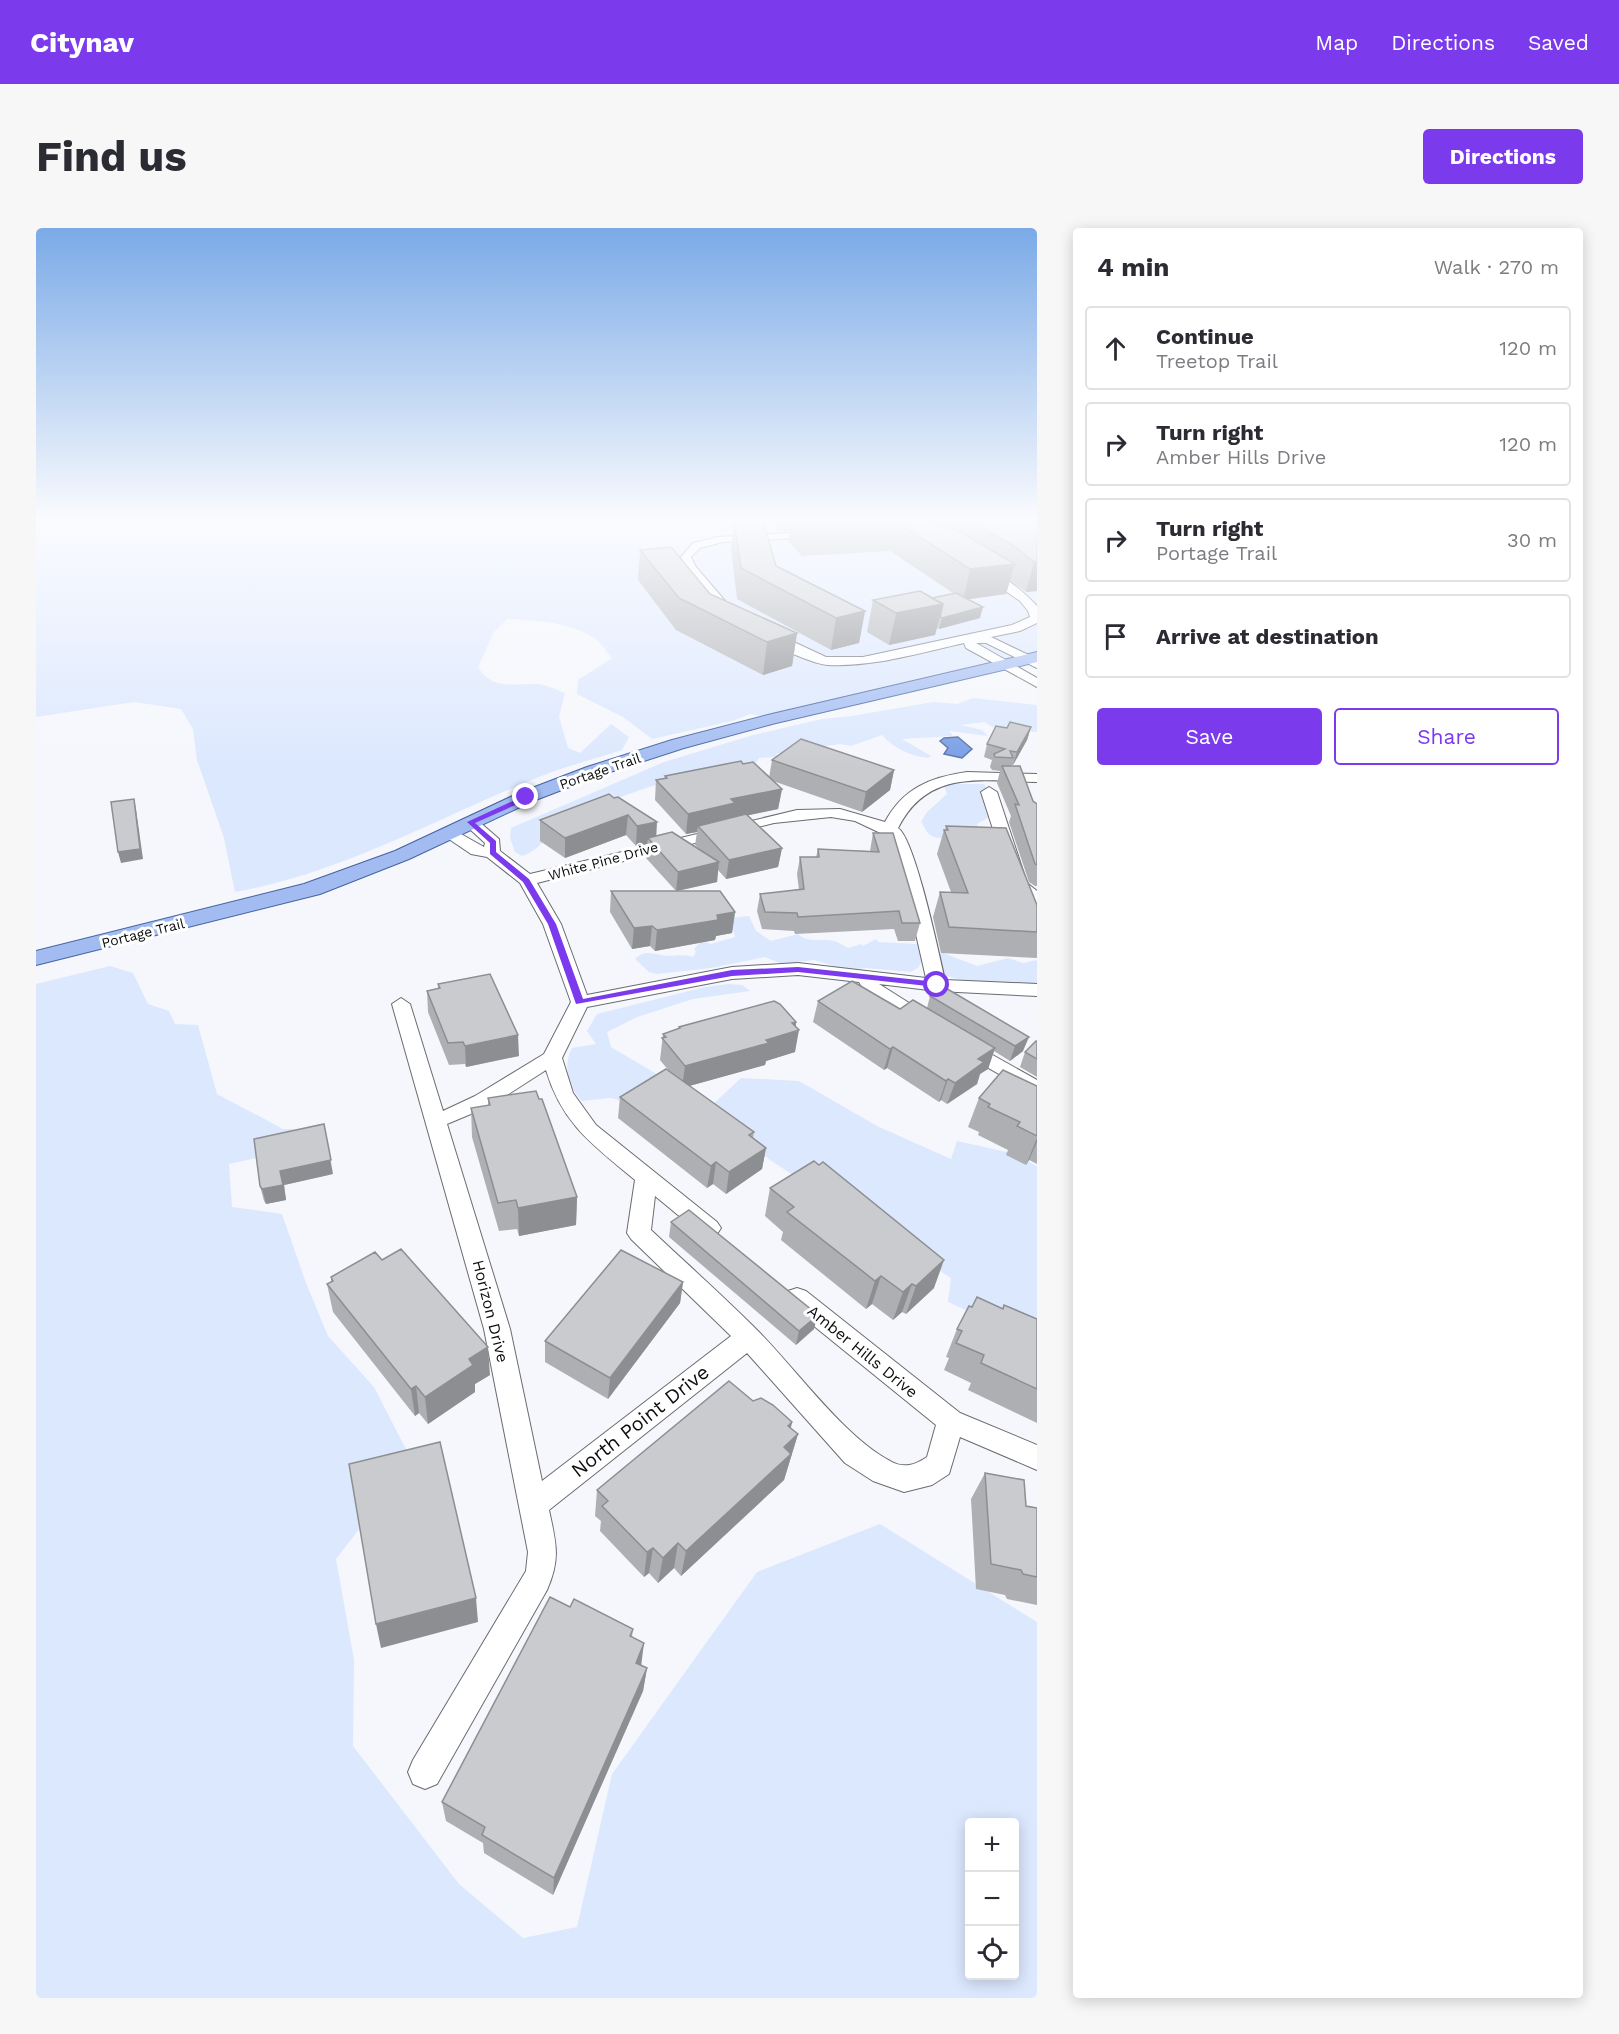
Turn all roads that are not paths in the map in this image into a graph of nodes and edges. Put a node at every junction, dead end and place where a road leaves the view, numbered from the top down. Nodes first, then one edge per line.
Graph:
1 (720, 603) edge
2 (1027, 603) edge
3 (1034, 623) edge
4 (970, 638) junction
5 (1034, 660) edge
6 (1002, 665) junction
7 (1037, 683) edge
8 (1037, 778) edge
9 (989, 792) dead end
10 (471, 822) junction
11 (889, 830) junction
12 (448, 833) junction
13 (492, 853) junction
14 (526, 880) junction
15 (1037, 899) edge
16 (36, 958) edge
17 (866, 977) junction
18 (937, 985) junction
19 (1037, 990) edge
20 (580, 1002) junction
21 (401, 1004) dead end
22 (552, 1058) junction
23 (1037, 1089) edge
24 (437, 1120) junction
25 (646, 1177) junction
26 (729, 1244) edge
27 (784, 1288) edge
28 (748, 1337) junction
29 (951, 1421) junction
30 (1037, 1458) edge
31 (535, 1504) junction
32 (425, 1772) dead end

1 - 4 street
2 - 3 street
3 - 4 street
4 - 5 street
4 - 6 street
5 - 6 main road, Portage Trail
6 - 7 street
6 - 10 main road, Portage Trail
8 - 11 street
9 - 15 street
10 - 12 main road, Portage Trail
10 - 13 street
11 - 14 street, White Pine Drive
11 - 18 street
12 - 13 street
12 - 16 main road, Portage Trail
13 - 14 street
14 - 20 street
17 - 18 street
17 - 20 street
17 - 23 street
18 - 19 street
20 - 22 street
21 - 24 street, Horizon Drive
22 - 24 street
22 - 25 street
24 - 31 street, Horizon Drive
25 - 26 street
25 - 28 street
27 - 29 street, Amber Hills Drive
28 - 29 street
28 - 31 street, North Point Drive
29 - 30 street, Amber Hills Drive
31 - 32 street

